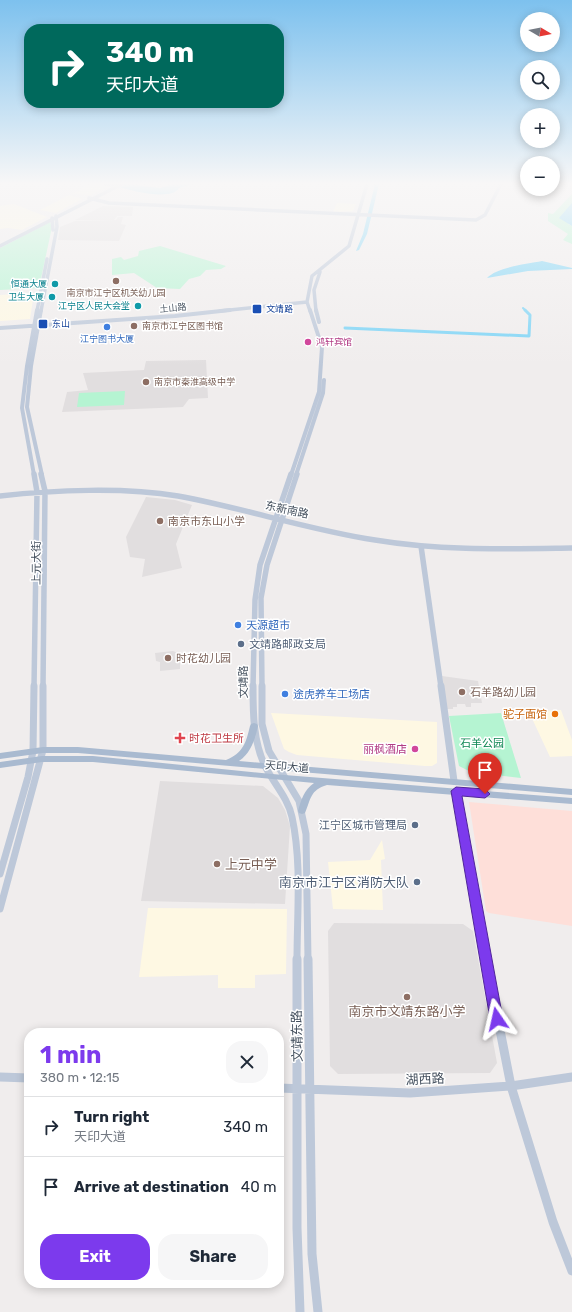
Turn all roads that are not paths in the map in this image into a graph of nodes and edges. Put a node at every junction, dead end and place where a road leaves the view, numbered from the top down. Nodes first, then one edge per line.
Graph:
1 (54, 245) edge
2 (349, 245) edge
3 (353, 245) edge
4 (307, 302) junction
5 (37, 325) junction
6 (0, 328) edge
7 (45, 493) junction
8 (37, 494) junction
9 (0, 496) edge
10 (0, 500) edge
11 (280, 518) junction
12 (421, 546) junction
13 (571, 548) dead end
14 (254, 726) junction
15 (43, 750) junction
16 (33, 751) junction
17 (0, 756) edge
18 (42, 759) junction
19 (32, 760) junction
20 (225, 763) junction
21 (0, 765) edge
22 (265, 766) junction
23 (278, 766) junction
24 (272, 778) junction
25 (286, 778) junction
26 (327, 781) junction
27 (454, 781) junction
28 (456, 791) junction
29 (572, 792) edge
30 (572, 801) edge
31 (302, 811) junction
32 (0, 874) edge
33 (0, 909) edge
34 (0, 1077) edge
35 (572, 1077) edge
36 (24, 1078) edge
37 (511, 1086) junction
38 (284, 1088) edge
39 (296, 1088) junction
40 (311, 1089) junction
41 (572, 1271) edge
42 (300, 1312) edge
43 (318, 1312) edge

1 - 5 main road, 上元大街
2 - 4 main road, 文靖路
3 - 11 main road, 文靖路
4 - 5 main road, 土山路
4 - 11 main road, 文靖路
5 - 6 main road, 土山路
5 - 7 main road, 上元大街
5 - 8 main road, 上元大街
7 - 8 main road, 东新南路
7 - 11 main road, 东新南路
7 - 15 main road, 上元大街
8 - 9 main road, 东新南路
8 - 10 main road, 东新南路
8 - 16 main road, 上元大街
11 - 12 main road, 东新南路
11 - 14 main road, 文靖路
11 - 23 main road, 文靖路
12 - 13 main road, 东新南路
12 - 27 main road
14 - 20 main road
14 - 22 main road, 文靖路
15 - 16 main road, 天印大道
15 - 18 main road, 上元大街
15 - 20 main road, 天印大道
16 - 17 main road, 天印大道
16 - 19 main road, 上元大街
18 - 19 main road, 天印大道
18 - 24 main road, 天印大道
18 - 33 main road, 上元大街
19 - 21 main road, 天印大道
19 - 32 main road, 上元大街
20 - 22 main road, 天印大道
22 - 23 main road, 天印大道
22 - 24 main road, 文靖路
23 - 25 main road, 文靖东路
23 - 27 main road, 天印大道
24 - 25 main road, 天印大道
24 - 39 main road, 文靖东路
25 - 26 main road, 天印大道
25 - 31 main road, 文靖东路
26 - 28 main road, 天印大道
26 - 31 main road
27 - 29 main road, 天印大道
28 - 30 main road, 天印大道
28 - 37 main road
31 - 40 main road, 文靖东路
34 - 36 main road
35 - 37 main road, 湖西路
37 - 40 main road, 湖西路
37 - 41 main road
38 - 39 main road, 湖西路
39 - 40 main road, 湖西路
39 - 42 main road, 文靖东路
40 - 43 main road, 文靖东路

